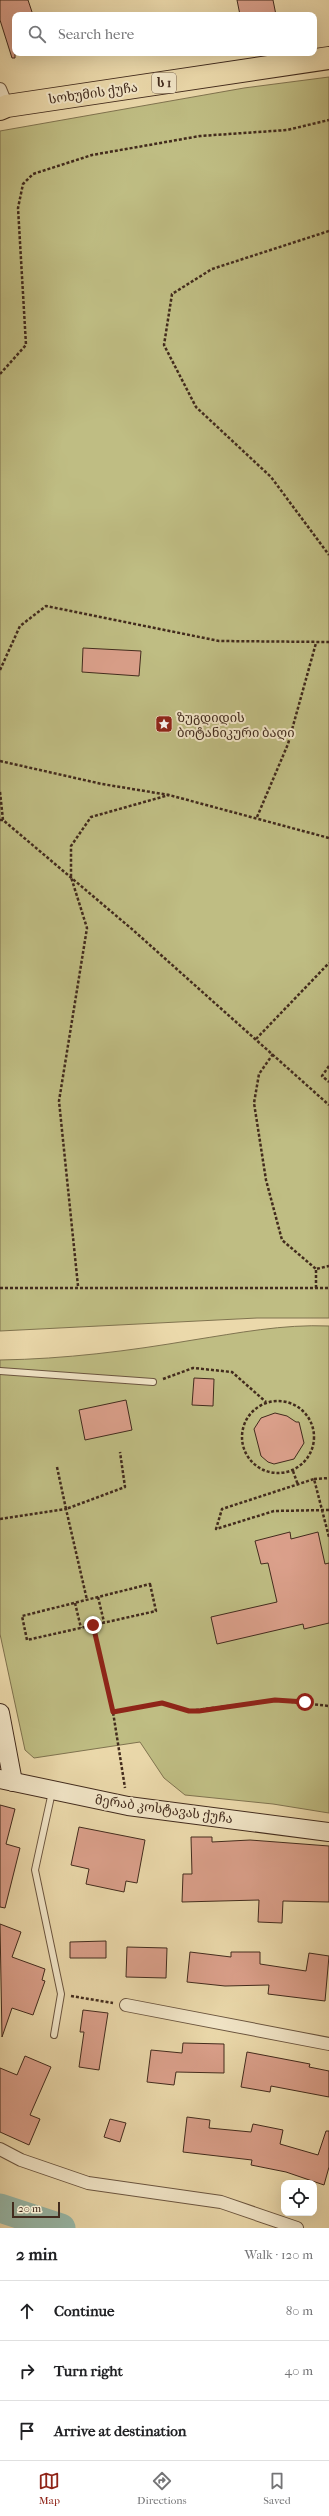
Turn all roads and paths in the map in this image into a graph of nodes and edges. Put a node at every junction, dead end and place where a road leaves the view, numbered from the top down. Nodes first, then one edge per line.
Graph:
1 (329, 58) edge
2 (2, 101) edge
3 (329, 120) edge
4 (329, 231) edge
5 (0, 374) edge
6 (329, 555) edge
7 (329, 642) edge
8 (316, 643) junction
9 (0, 670) edge
10 (0, 761) edge
11 (0, 792) edge
12 (169, 795) junction
13 (256, 817) junction
14 (1, 820) edge
15 (329, 838) edge
16 (71, 877) junction
17 (329, 962) edge
18 (256, 1039) junction
19 (273, 1054) junction
20 (329, 1066) edge
21 (329, 1082) edge
22 (329, 1105) edge
23 (329, 1266) edge
24 (316, 1269) junction
25 (78, 1286) junction
26 (0, 1288) edge
27 (316, 1288) junction
28 (329, 1288) edge
29 (0, 1371) edge
30 (153, 1382) joint
31 (266, 1402) junction
32 (120, 1452) dead end
33 (57, 1467) dead end
34 (293, 1471) junction
35 (329, 1478) edge
36 (314, 1479) junction
37 (298, 1486) junction
38 (66, 1509) junction
39 (321, 1509) junction
40 (329, 1510) edge
41 (0, 1519) edge
42 (329, 1537) edge
43 (98, 1597) junction
44 (87, 1600) junction
45 (75, 1603) junction
46 (104, 1622) junction
47 (93, 1625) junction
48 (81, 1628) junction
49 (329, 1706) edge
50 (113, 1712) junction
51 (0, 1713) edge
52 (7, 1780) edge
53 (52, 1791) junction
54 (128, 1806) junction
55 (329, 1832) edge
56 (61, 1994) junction
57 (126, 2005) joint
58 (54, 2035) dead end
59 (329, 2044) edge
60 (0, 2149) edge
61 (297, 2228) edge

1 - 2 highway, სოხუმის ქუჩა / ს 1
3 - 5 path
4 - 6 path
7 - 8 path
8 - 9 path
8 - 13 path
10 - 12 path
11 - 14 path
12 - 13 path
12 - 16 path
13 - 15 path
14 - 16 path
16 - 18 path
16 - 25 path
17 - 18 path
18 - 19 path
19 - 22 path
19 - 24 path
20 - 21 path
23 - 24 path
24 - 27 path
25 - 26 path
25 - 27 path
27 - 28 path
29 - 30 lane
30 - 31 path
31 - 34 path
31 - 34 path
32 - 38 path
33 - 38 path
34 - 37 path
35 - 36 path
36 - 37 path
36 - 39 path
37 - 39 path
38 - 41 path
38 - 44 path
39 - 40 path
39 - 42 path
43 - 44 path
43 - 46 path
43 - 46 path
44 - 45 path
45 - 48 path
45 - 48 path
46 - 47 path
47 - 48 path
47 - 50 path
49 - 50 path
50 - 54 path
51 - 52 street
52 - 53 street, მერაბ კოსტავას ქუჩა
53 - 54 street, მერაბ კოსტავას ქუჩა
53 - 56 lane
54 - 55 street, მერაბ კოსტავას ქუჩა
56 - 57 path
56 - 58 lane
57 - 59 street
60 - 61 street

